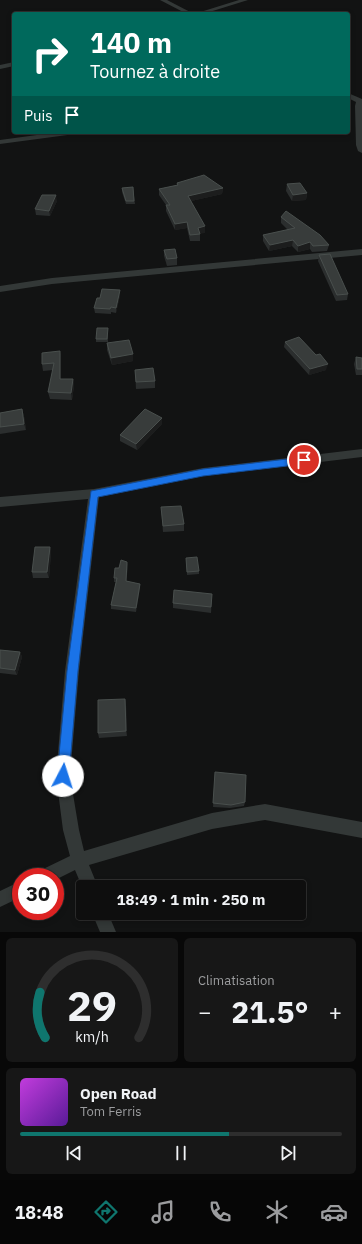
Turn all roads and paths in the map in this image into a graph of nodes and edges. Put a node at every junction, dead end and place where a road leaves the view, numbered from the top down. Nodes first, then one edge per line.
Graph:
1 (163, 0) edge
2 (245, 0) edge
3 (187, 12) edge
4 (205, 12) edge
5 (12, 64) edge
6 (0, 67) edge
7 (350, 96) edge
8 (361, 102) edge
9 (350, 105) edge
10 (60, 134) edge
11 (0, 142) edge
12 (362, 151) edge
13 (362, 252) edge
14 (0, 289) edge
15 (362, 453) edge
16 (94, 494) junction
17 (0, 502) edge
18 (362, 830) edge
19 (79, 860) junction
20 (63, 868) edge
21 (87, 880) edge
22 (12, 893) edge
23 (0, 899) edge
24 (103, 920) edge
25 (108, 932) edge

1 - 3 street
2 - 4 street
5 - 6 street
7 - 8 street
8 - 9 street
8 - 12 street
10 - 11 street
13 - 14 street
15 - 16 street
16 - 17 street
16 - 19 street
18 - 19 street
19 - 20 street
19 - 21 street
22 - 23 street
24 - 25 street

